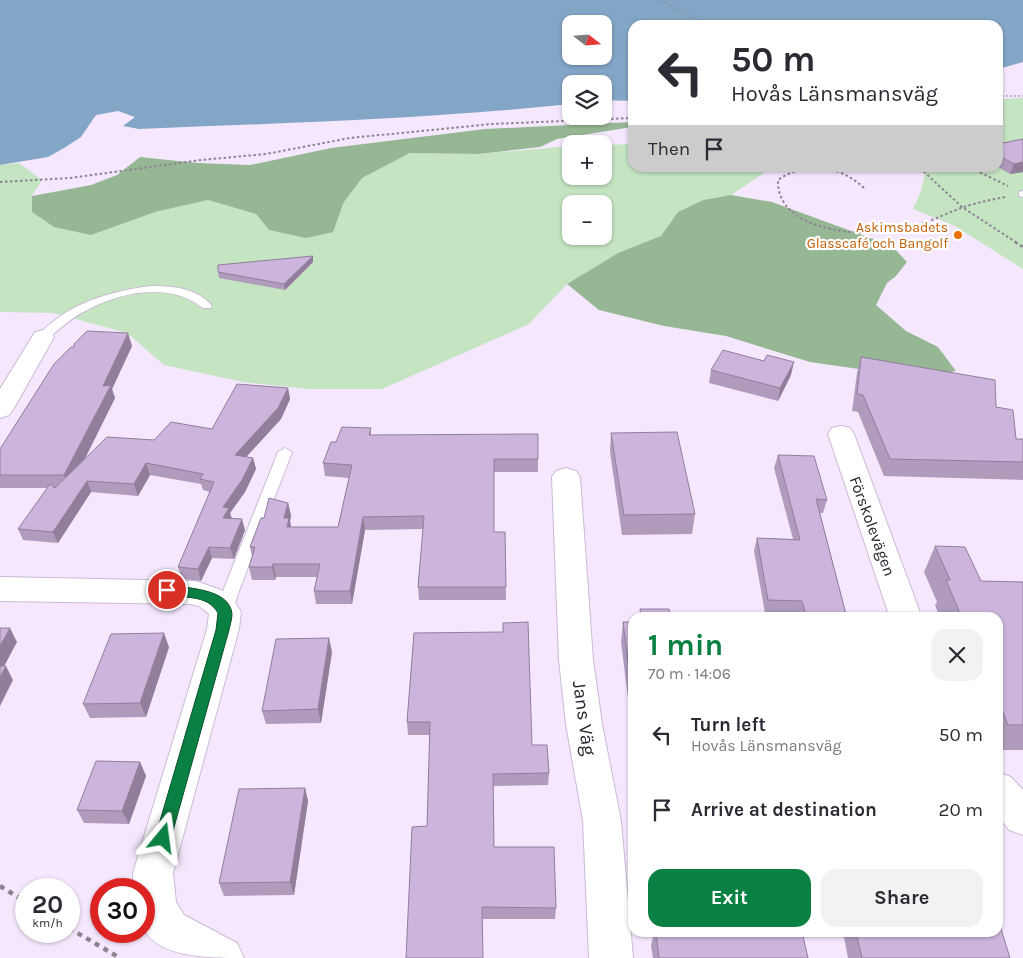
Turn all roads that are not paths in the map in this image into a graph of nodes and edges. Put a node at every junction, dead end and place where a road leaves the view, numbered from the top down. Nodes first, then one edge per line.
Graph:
1 (207, 306) dead end
2 (43, 337) joint
3 (0, 410) edge
4 (841, 434) dead end
5 (285, 452) dead end
6 (566, 478) dead end
7 (0, 588) edge
8 (225, 612) junction
9 (904, 612) edge
10 (1003, 795) edge
11 (1023, 817) edge
12 (222, 958) edge
13 (611, 958) edge

1 - 2 lane
2 - 3 street
4 - 9 street, Förskolevägen
5 - 8 lane
6 - 13 street, Jans Väg
7 - 8 street
8 - 12 street
10 - 11 street

